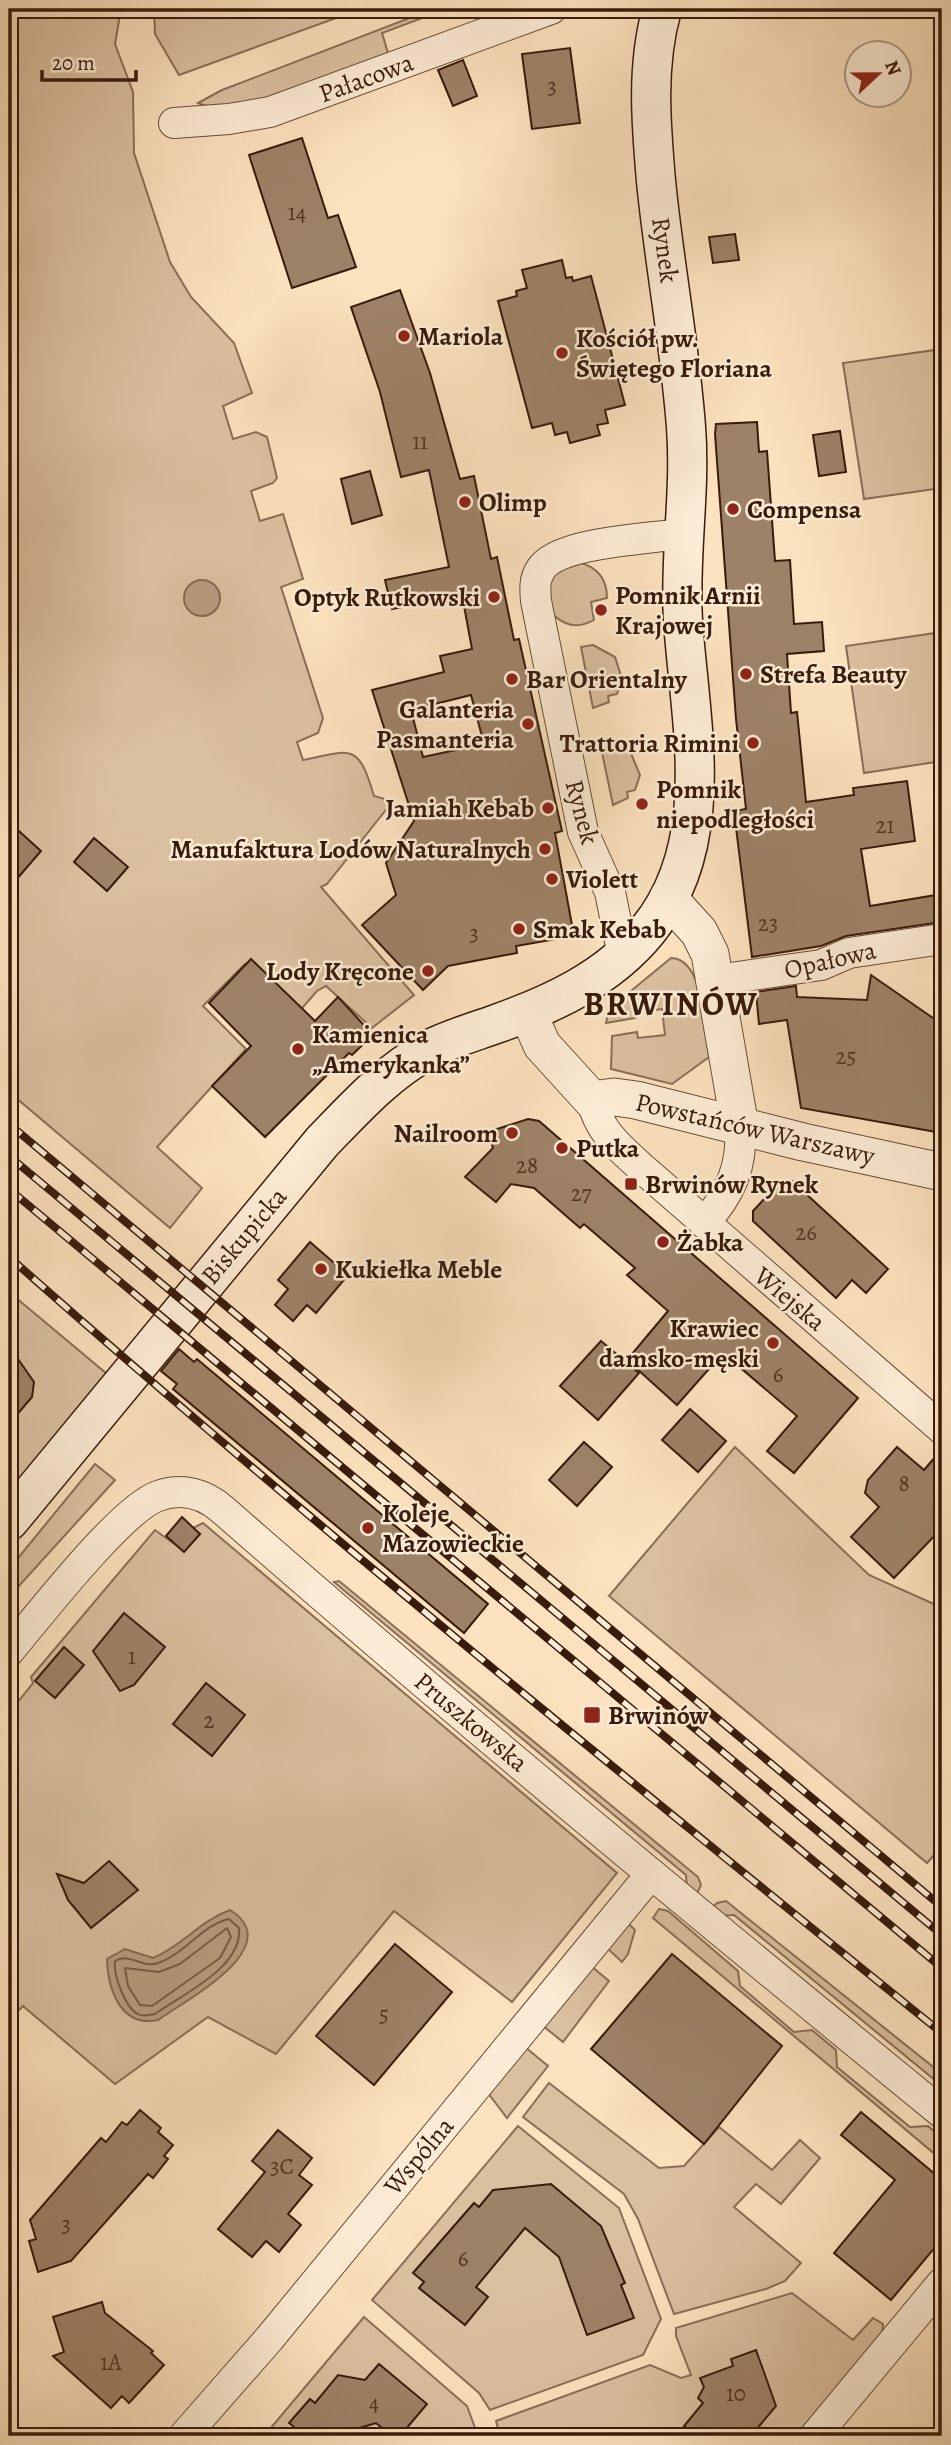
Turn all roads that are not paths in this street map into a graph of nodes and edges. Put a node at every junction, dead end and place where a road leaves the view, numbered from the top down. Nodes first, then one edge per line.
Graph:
1 (551, 9) edge
2 (662, 9) edge
3 (174, 123) dead end
4 (686, 533) junction
5 (668, 898) junction
6 (942, 939) edge
7 (623, 956) junction
8 (717, 980) junction
9 (528, 1013) junction
10 (592, 1100) junction
11 (740, 1127) junction
12 (942, 1172) edge
13 (704, 1223) junction
14 (942, 1429) edge
15 (9, 1521) edge
16 (9, 1651) edge
17 (651, 1874) junction
18 (942, 2113) edge
19 (942, 2283) edge
20 (184, 2436) edge
21 (815, 2436) edge

1 - 3 street, Pałacowa
2 - 4 main road, Rynek
4 - 5 main road, Rynek
4 - 7 street, Rynek
5 - 7 main road, Rynek
5 - 8 street
6 - 8 street, Opałowa
7 - 9 main road, Rynek
8 - 11 street
9 - 10 street
9 - 15 main road, Biskupicka
10 - 11 street, Powstańców Warszawy
10 - 13 street, Wiejska
11 - 12 street, Powstańców Warszawy
11 - 13 street
13 - 14 street, Wiejska
16 - 17 street, Pruszkowska
17 - 18 street, Pruszkowska
17 - 20 street, Wspólna
19 - 21 street

